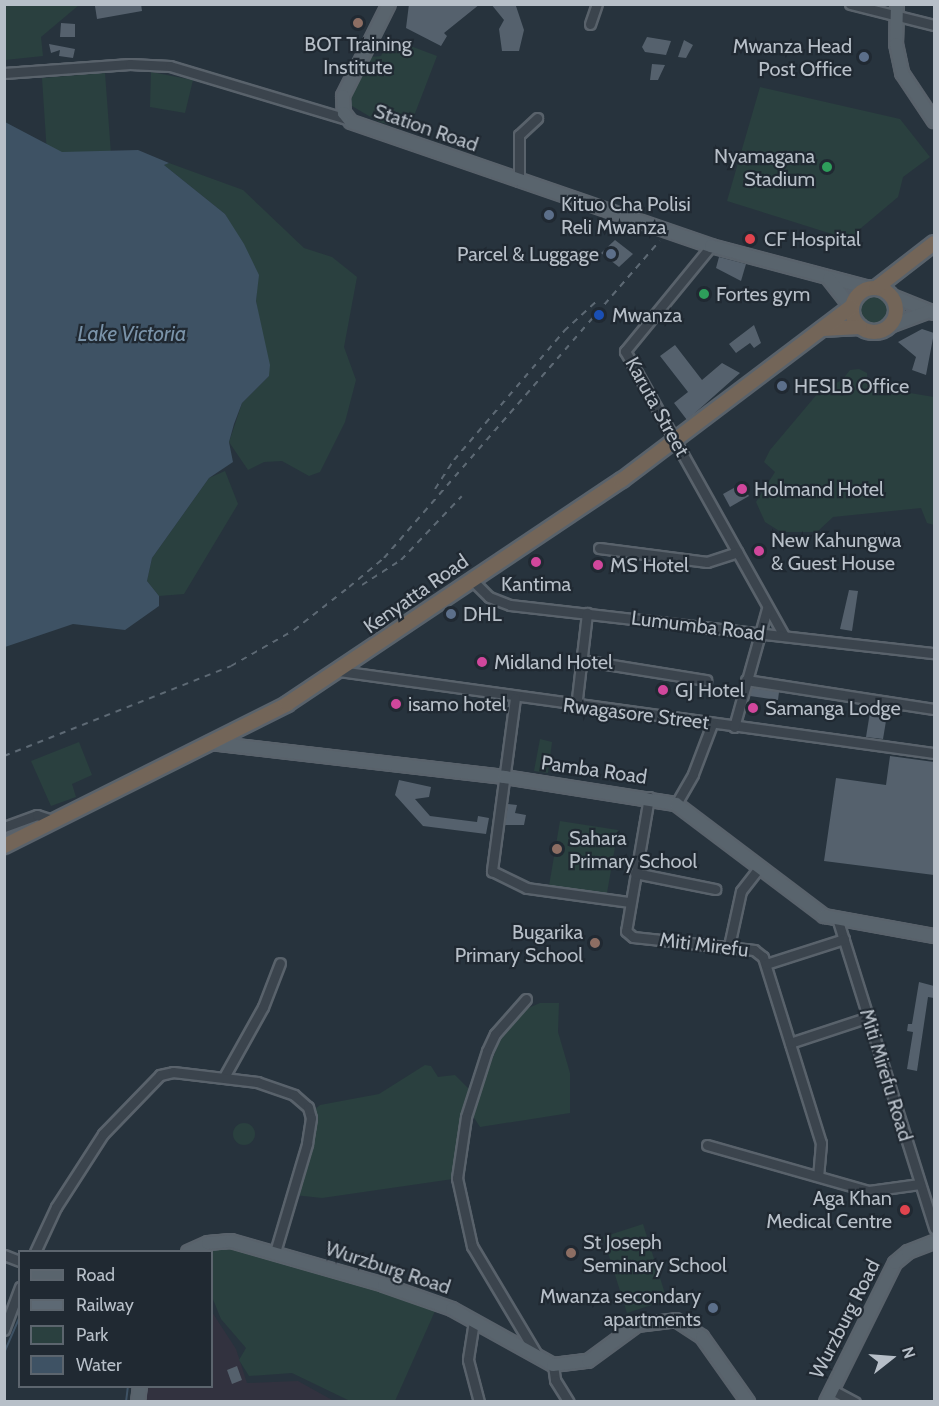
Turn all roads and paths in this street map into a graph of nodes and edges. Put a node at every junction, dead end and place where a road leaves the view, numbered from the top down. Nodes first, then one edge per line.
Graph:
1 (389, 4) edge
2 (597, 4) edge
3 (850, 4) edge
4 (896, 10) edge
5 (590, 24) dead end
6 (934, 26) edge
7 (4, 73) edge
8 (537, 118) dead end
9 (347, 119) junction
10 (934, 121) edge
11 (519, 181) junction
12 (934, 243) edge
13 (711, 246) junction
14 (918, 257) junction
15 (828, 278) junction
16 (873, 288) junction
17 (895, 301) junction
18 (851, 307) junction
19 (932, 312) edge
20 (892, 325) junction
21 (860, 327) junction
22 (822, 329) junction
23 (677, 441) junction
24 (599, 548) dead end
25 (736, 552) junction
26 (471, 579) junction
27 (767, 609) junction
28 (586, 613) junction
29 (760, 633) junction
30 (784, 636) junction
31 (934, 653) edge
32 (581, 660) junction
33 (339, 671) junction
34 (705, 680) dead end
35 (746, 680) junction
36 (515, 698) junction
37 (576, 707) junction
38 (934, 709) edge
39 (712, 723) junction
40 (734, 728) junction
41 (210, 743) junction
42 (934, 753) edge
43 (505, 777) junction
44 (649, 797) junction
45 (676, 804) junction
46 (56, 821) junction
47 (4, 827) edge
48 (4, 846) edge
49 (760, 867) junction
50 (634, 873) junction
51 (715, 889) dead end
52 (629, 902) junction
53 (838, 921) junction
54 (934, 936) edge
55 (844, 939) junction
56 (729, 946) junction
57 (280, 963) dead end
58 (766, 964) junction
59 (526, 999) dead end
60 (869, 1017) junction
61 (790, 1043) junction
62 (224, 1077) junction
63 (707, 1145) dead end
64 (818, 1175) junction
65 (920, 1184) junction
66 (934, 1228) edge
67 (934, 1242) edge
68 (36, 1250) edge
69 (190, 1250) edge
70 (275, 1252) junction
71 (4, 1254) edge
72 (18, 1260) edge
73 (18, 1292) edge
74 (474, 1321) junction
75 (4, 1329) edge
76 (547, 1364) junction
77 (832, 1390) junction
78 (479, 1401) edge
79 (569, 1401) edge
80 (748, 1401) edge
81 (826, 1401) edge
82 (855, 1401) edge

1 - 9 main road
2 - 5 street
3 - 4 street
4 - 6 street
4 - 10 main road
7 - 9 street, Station Road
8 - 11 street
9 - 11 main road, Station Road
11 - 13 main road, Station Road
12 - 14 highway
13 - 15 main road, Station Road
13 - 23 street, Karuta Street
14 - 16 highway
14 - 17 highway
15 - 16 main road, Station Road
15 - 18 main road
16 - 17 highway
16 - 18 highway
17 - 19 main road
17 - 20 highway
18 - 21 highway
18 - 22 highway, Kenyatta Road
19 - 20 main road
20 - 21 highway
21 - 22 highway
22 - 23 highway, Kenyatta Road
23 - 25 street, Karuta Street
23 - 26 highway, Kenyatta Road
24 - 25 street
25 - 27 street, Karuta Street
26 - 28 street, Lumumba Road
26 - 33 highway, Kenyatta Road
27 - 29 street
27 - 30 street, Karuta Street
28 - 29 street, Lumumba Road
28 - 32 street
29 - 30 street, Lumumba Road
29 - 35 street
30 - 31 street, Lumumba Road
32 - 34 street
32 - 37 street
33 - 36 street, Rwagasore Street
33 - 41 highway, Kenyatta Road
35 - 38 street
35 - 40 street
36 - 37 street, Rwagasore Street
36 - 43 street
37 - 39 street, Rwagasore Street
39 - 40 street, Rwagasore Street
39 - 45 street
40 - 42 street, Rwagasore Street
41 - 43 main road, Pamba Road
41 - 46 highway, Kenyatta Road
43 - 44 main road, Pamba Road
43 - 52 street
44 - 45 main road, Pamba Road
44 - 50 street, Miti Mirefu
45 - 49 main road, Pamba Road
46 - 47 street
46 - 48 highway, Kenyatta Road
49 - 53 main road, Pamba Road
49 - 56 street
50 - 51 street
50 - 52 street, Miti Mirefu
52 - 56 street, Miti Mirefu
53 - 54 main road, Pamba Road
53 - 55 street, Miti Mirefu Road
55 - 58 street
55 - 60 street, Miti Mirefu Road
56 - 58 street, Miti Mirefu
57 - 62 street
58 - 61 street, Miti Mirefu
59 - 76 street
60 - 61 street
60 - 65 street, Miti Mirefu Road
61 - 64 street, Miti Mirefu
62 - 68 street
62 - 70 street
63 - 64 street
64 - 65 street
65 - 66 street, Miti Mirefu Road
67 - 77 main road, Wurzburg Road
69 - 70 main road, Wurzburg Road
70 - 74 main road, Wurzburg Road
71 - 72 street
73 - 75 street
74 - 76 main road, Wurzburg Road
74 - 78 street
76 - 79 street
76 - 80 main road
77 - 81 main road, Wurzburg Road
77 - 82 street

